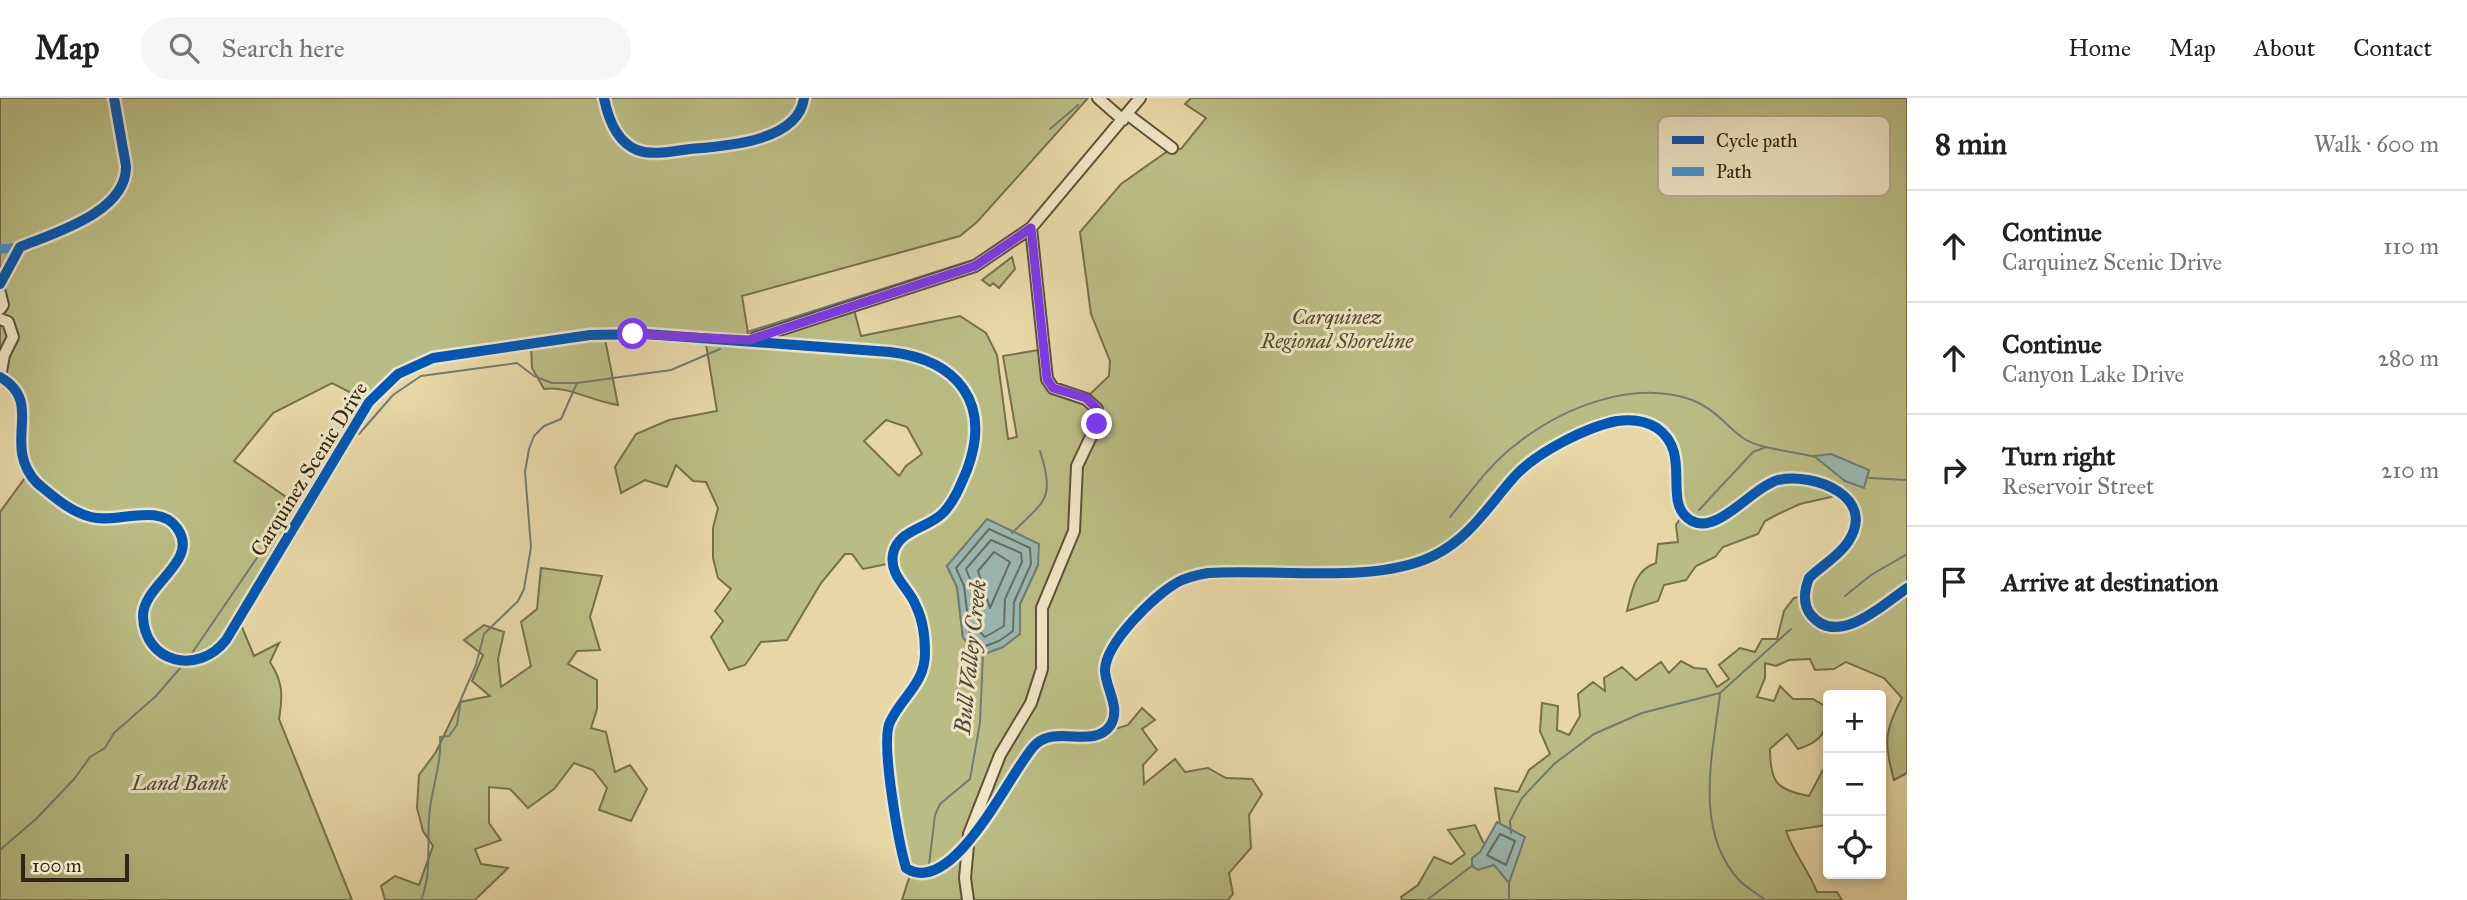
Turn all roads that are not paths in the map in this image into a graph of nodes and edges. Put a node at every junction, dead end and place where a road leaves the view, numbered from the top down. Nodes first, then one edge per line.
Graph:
1 (1097, 98) edge
2 (1140, 98) edge
3 (1125, 117) junction
4 (1172, 148) dead end
5 (1031, 228) junction
6 (0, 293) edge
7 (0, 315) edge
8 (749, 340) junction
9 (2, 352) edge
10 (0, 377) edge
11 (1907, 588) edge
12 (966, 866) junction
13 (953, 881) dead end
14 (927, 886) dead end
15 (968, 900) edge

1 - 3 street
2 - 3 street
3 - 4 street
3 - 5 street
5 - 8 street
5 - 12 street
6 - 7 street
7 - 9 street
8 - 10 street, Carquinez Scenic Drive
8 - 14 street, Carquinez Scenic Drive
9 - 10 street
11 - 12 street
12 - 13 street
12 - 15 street

